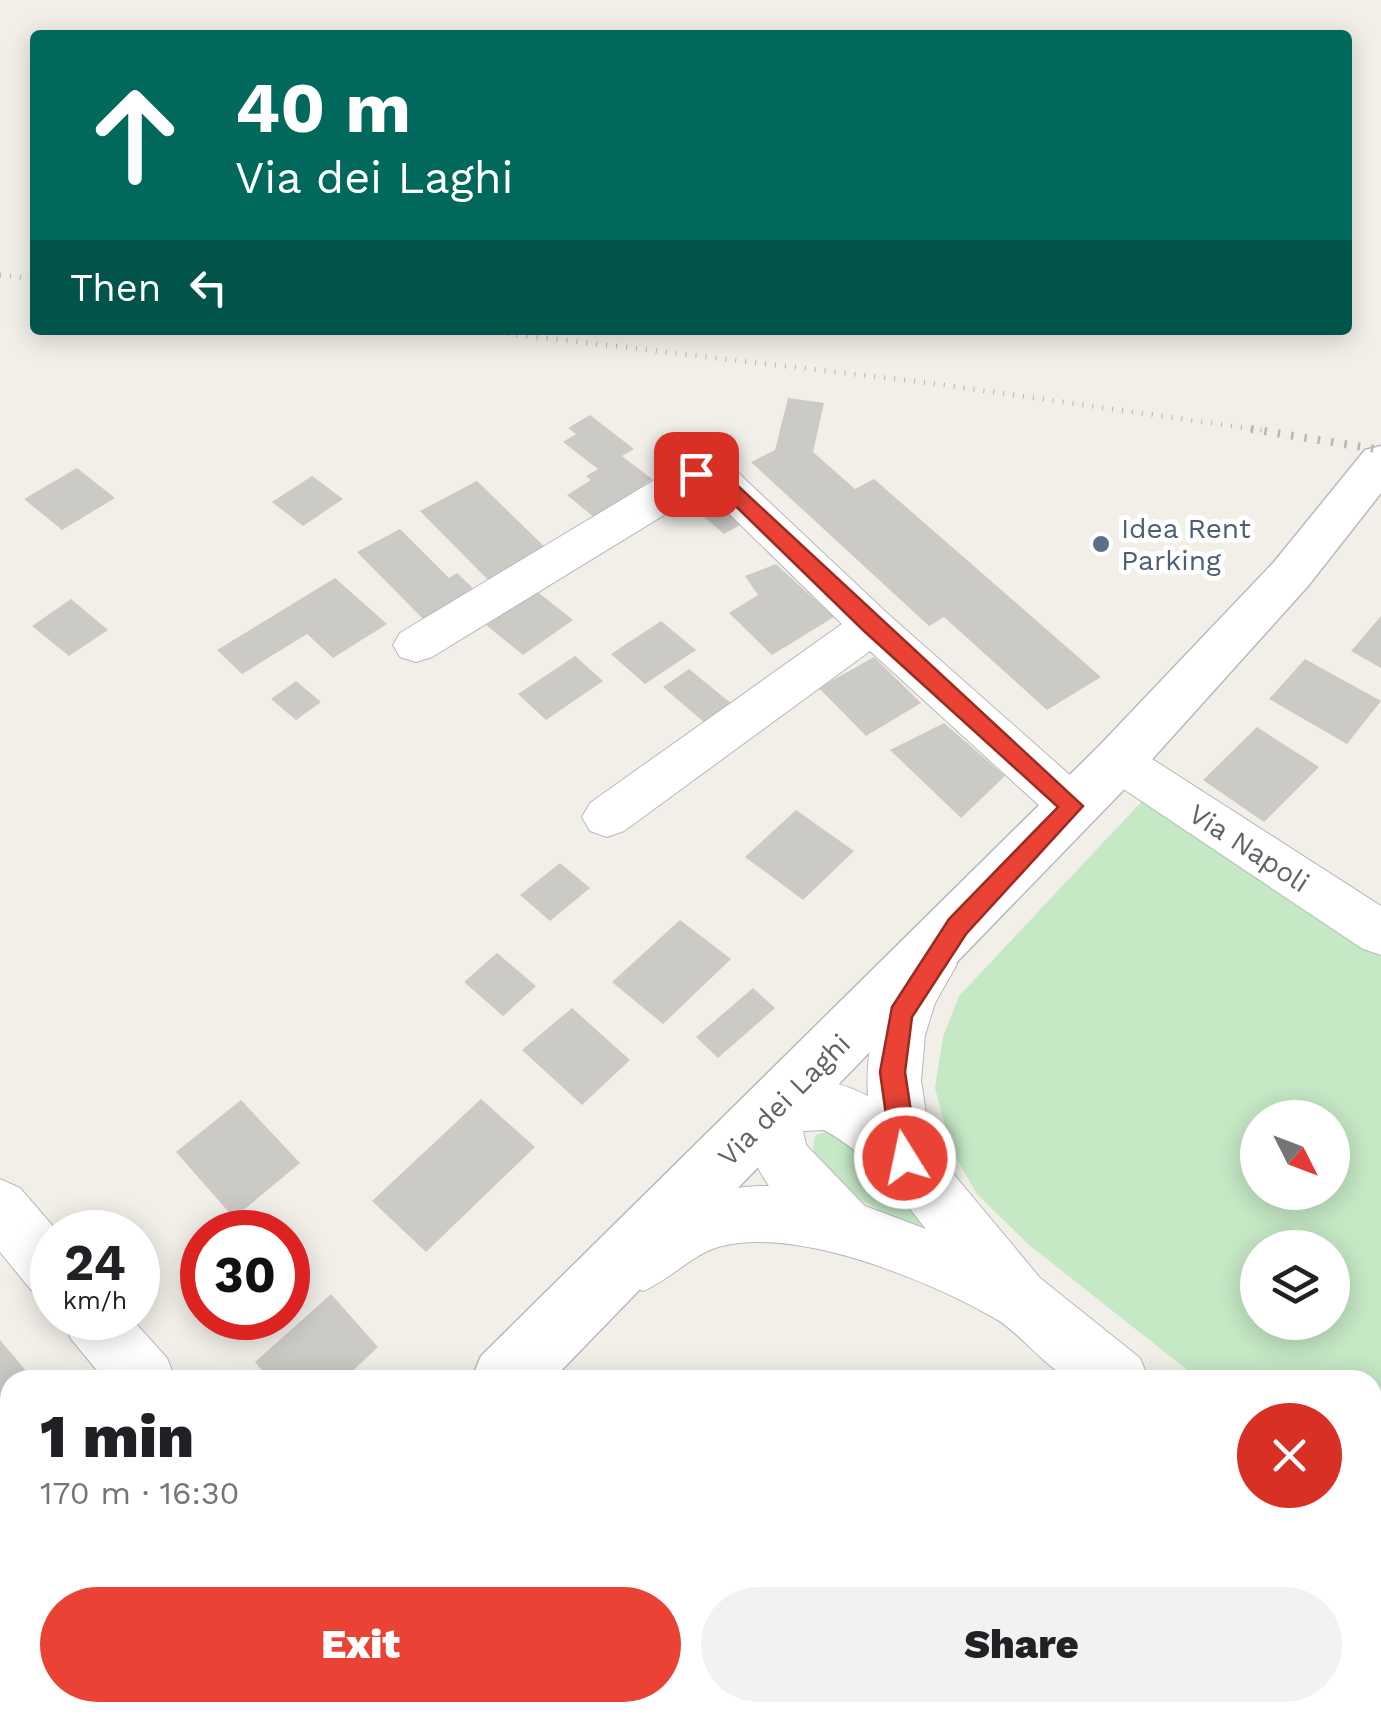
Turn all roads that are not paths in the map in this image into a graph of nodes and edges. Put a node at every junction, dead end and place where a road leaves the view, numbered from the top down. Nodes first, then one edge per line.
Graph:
1 (1381, 462) edge
2 (872, 626) junction
3 (416, 644) dead end
4 (1118, 761) junction
5 (1072, 806) junction
6 (607, 816) dead end
7 (958, 926) junction
8 (1381, 933) edge
9 (776, 1108) junction
10 (905, 1158) junction
11 (0, 1207) edge
12 (844, 1224) junction
13 (30, 1243) edge
14 (1020, 1300) junction
15 (552, 1332) junction
16 (111, 1340) edge
17 (136, 1370) edge
18 (515, 1370) edge
19 (1106, 1370) edge

1 - 4 main road, Via dei Laghi
2 - 3 street
2 - 5 street
2 - 6 street
4 - 5 main road, Via dei Laghi
4 - 8 street, Via Napoli
5 - 7 main road, Via dei Laghi
7 - 9 main road, Via dei Laghi
7 - 10 street
9 - 10 street
9 - 12 street
9 - 15 main road, Via dei Laghi
10 - 14 street
11 - 13 street
12 - 14 street
12 - 15 street
14 - 19 street
15 - 18 main road, Via dei Laghi
16 - 17 street

